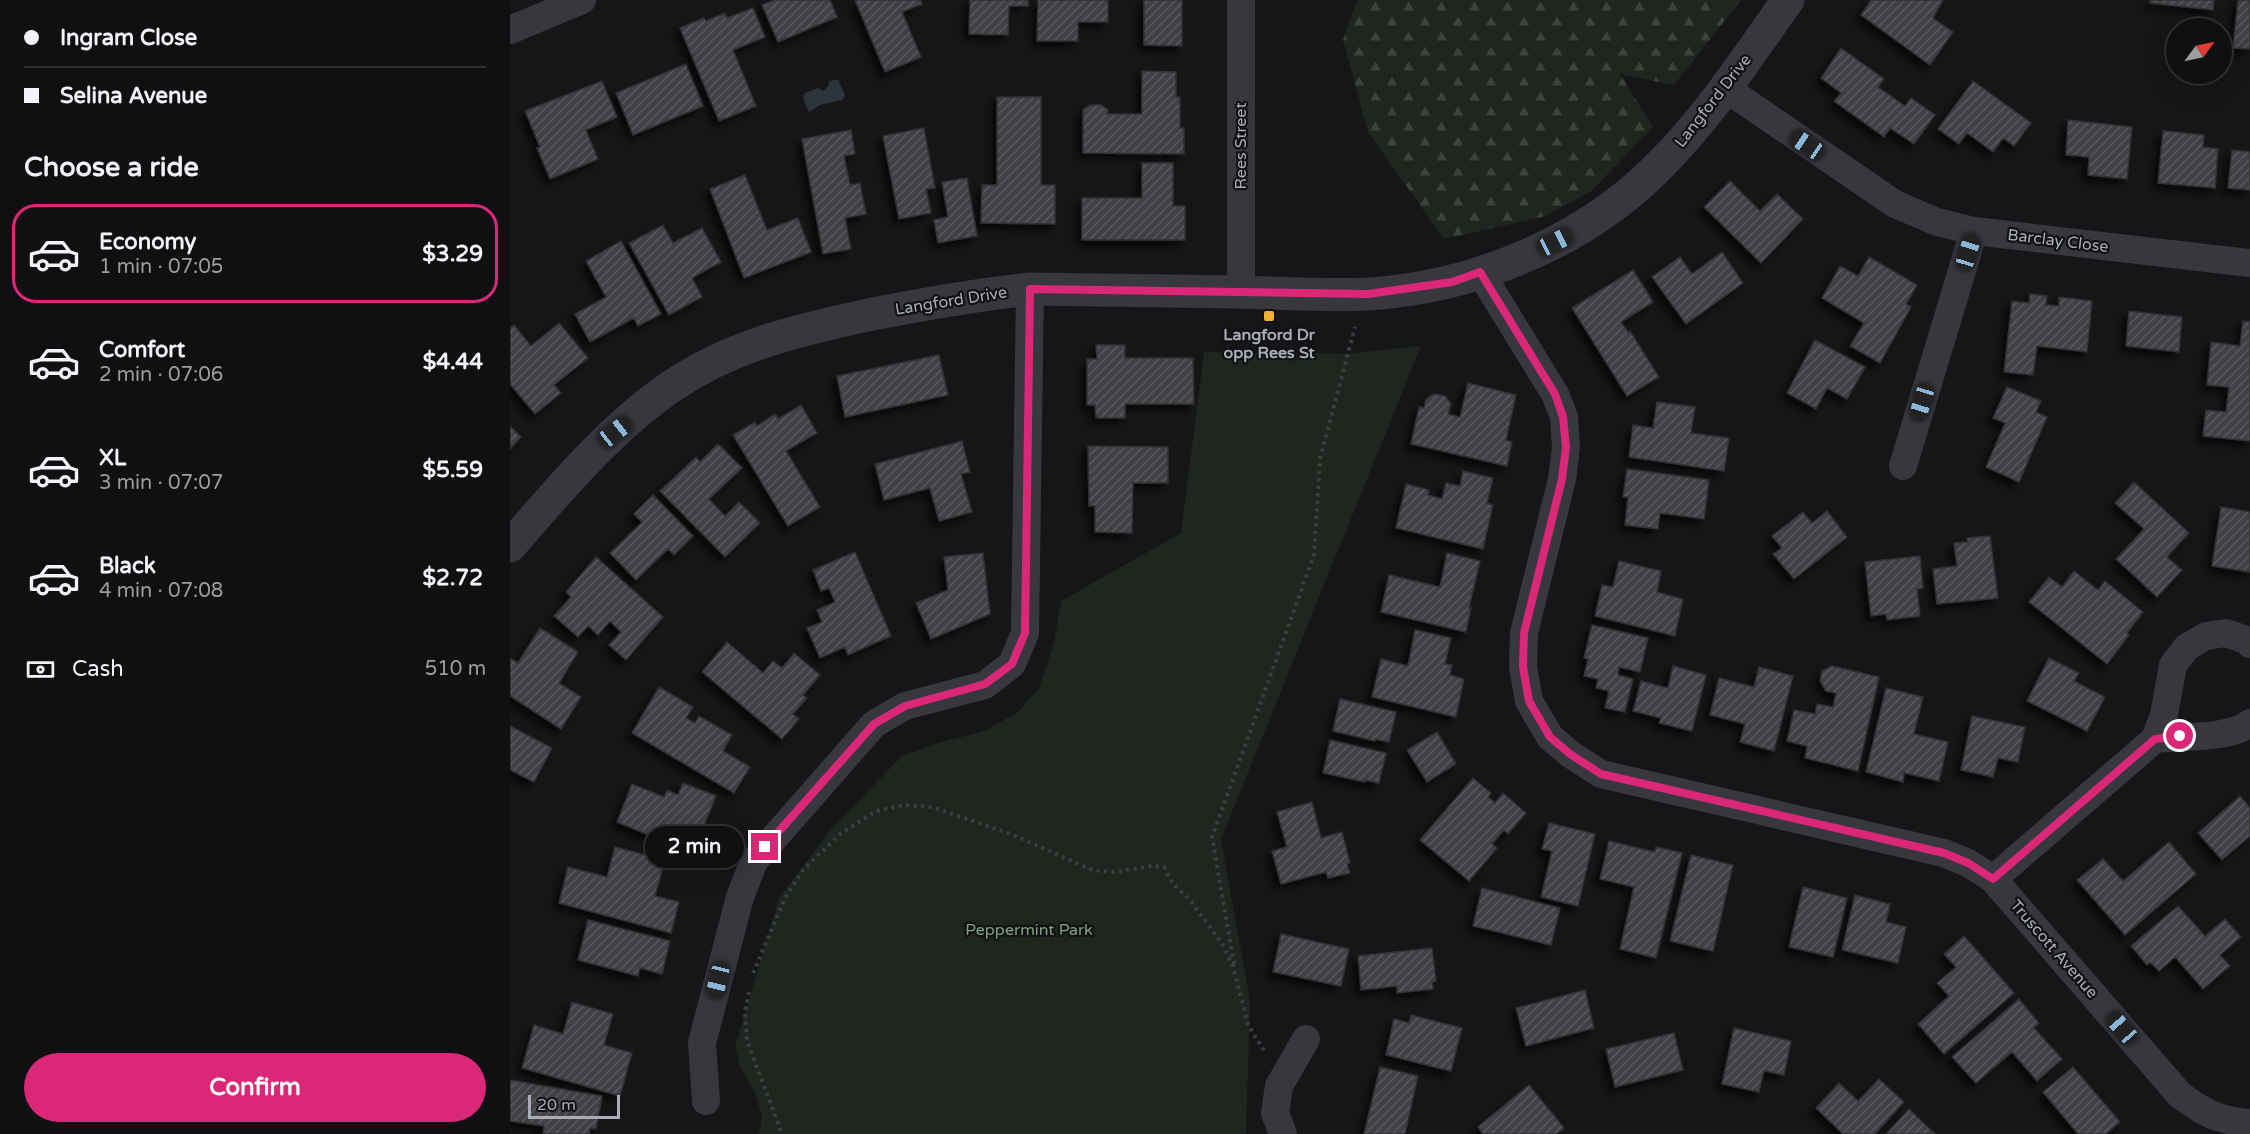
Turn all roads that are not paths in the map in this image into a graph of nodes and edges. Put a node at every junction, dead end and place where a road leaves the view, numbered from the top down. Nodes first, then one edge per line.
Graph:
1 (582, 0) edge
2 (1241, 0) edge
3 (1788, 0) edge
4 (510, 30) edge
5 (1725, 88) junction
6 (1974, 231) junction
7 (2250, 263) edge
8 (1480, 272) junction
9 (1030, 289) junction
10 (1241, 292) junction
11 (1903, 466) dead end
12 (510, 546) edge
13 (2250, 644) edge
14 (2250, 723) edge
15 (2155, 739) junction
16 (1993, 879) junction
17 (1306, 1039) dead end
18 (706, 1101) dead end
19 (2250, 1123) edge
20 (1283, 1134) edge

1 - 4 street
2 - 10 street, Rees Street
3 - 5 street, Langford Drive
5 - 6 street, Barclay Close
5 - 8 street, Langford Drive
6 - 7 street, Barclay Close
6 - 11 street
8 - 10 street, Langford Drive
8 - 16 street, Truscott Avenue
9 - 10 street, Langford Drive
9 - 12 street, Langford Drive
9 - 18 street
13 - 15 street
14 - 15 street
15 - 16 street
16 - 19 street, Truscott Avenue
17 - 20 street

